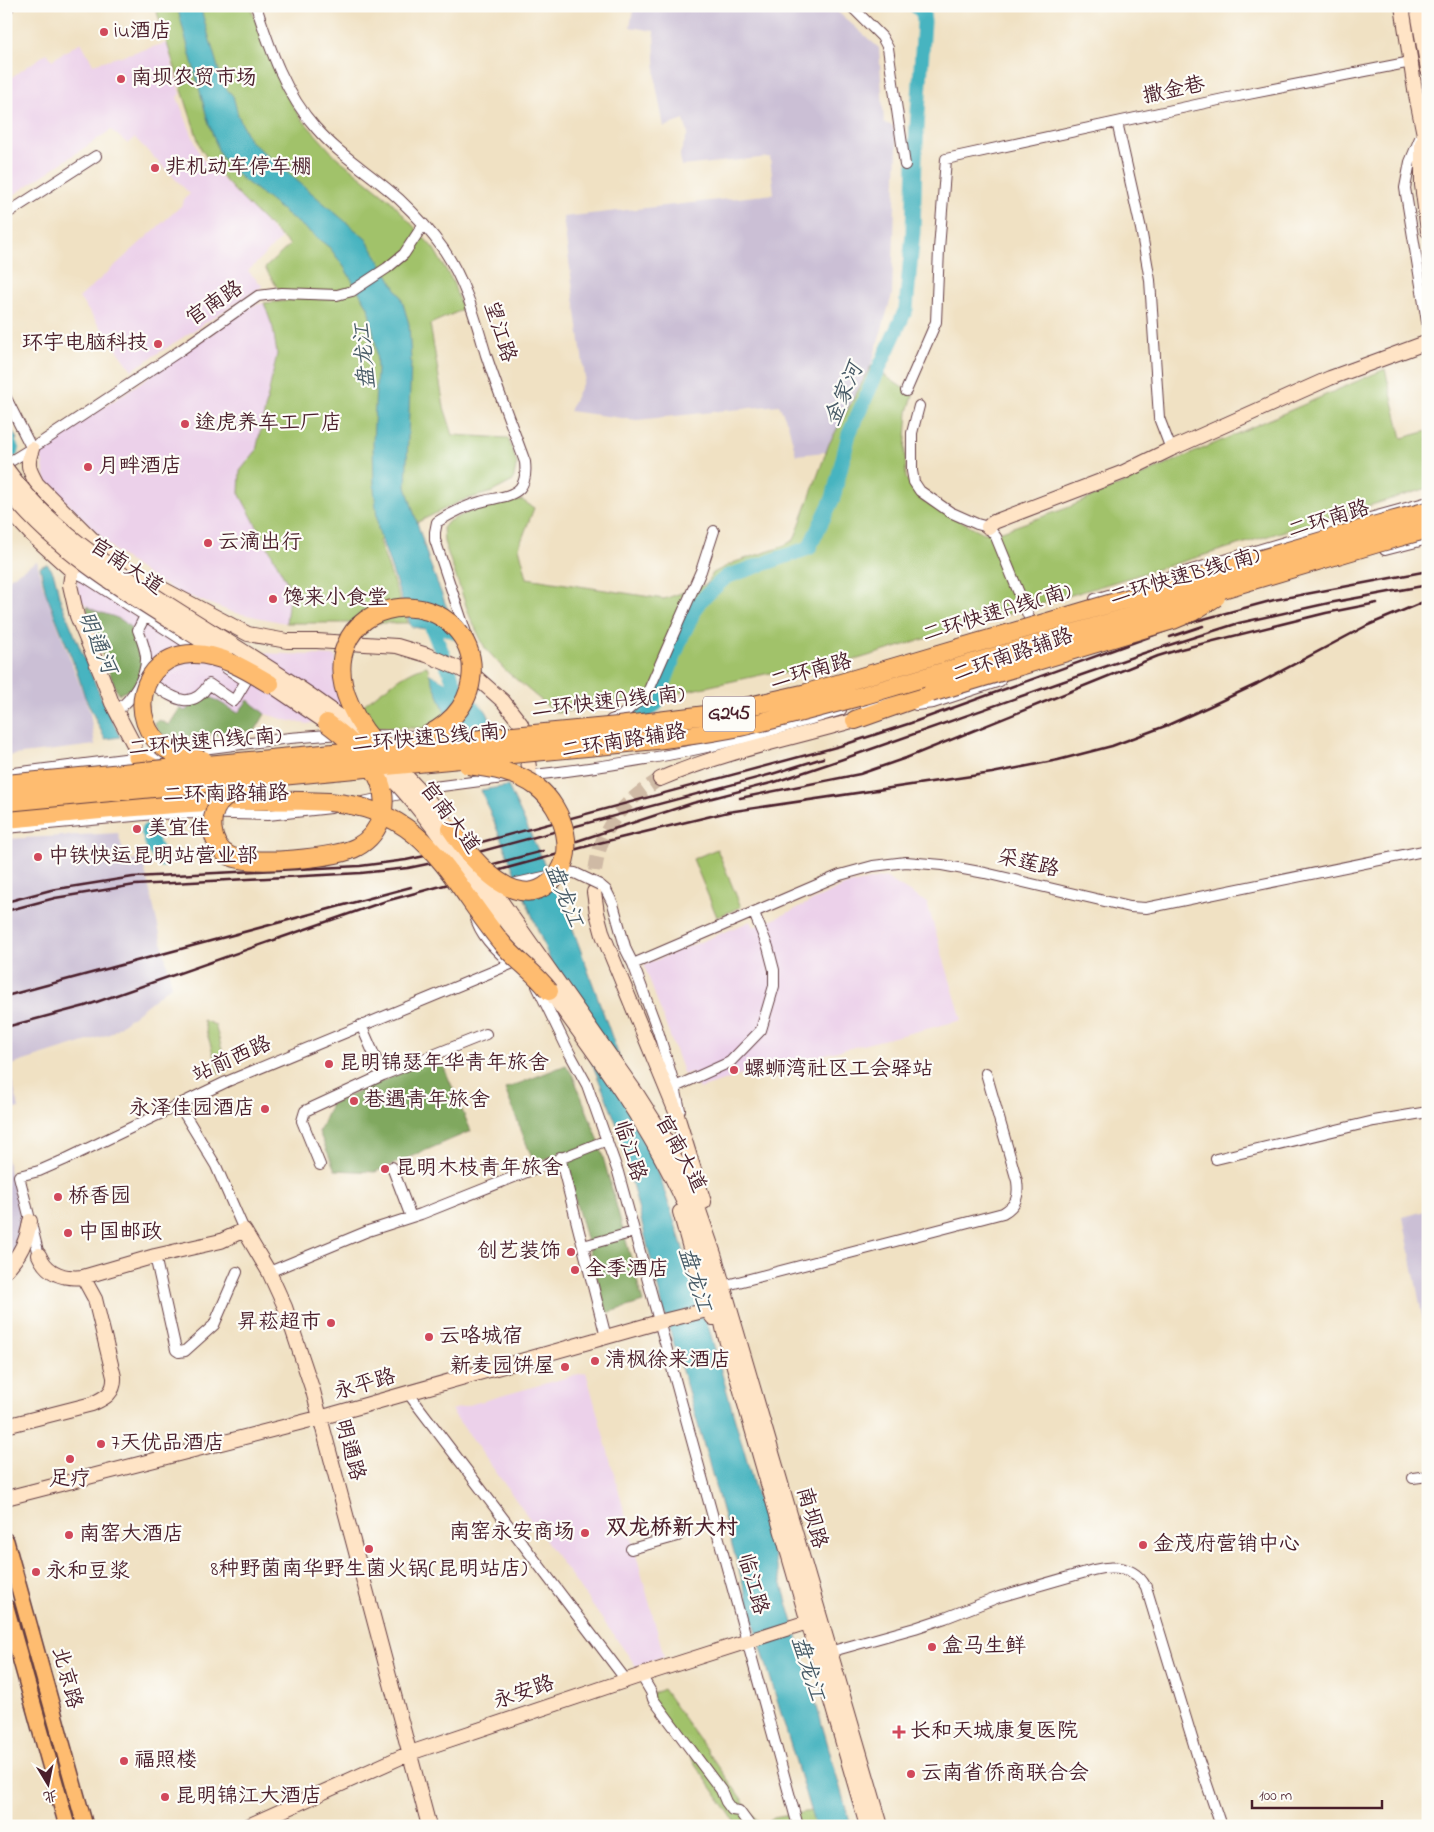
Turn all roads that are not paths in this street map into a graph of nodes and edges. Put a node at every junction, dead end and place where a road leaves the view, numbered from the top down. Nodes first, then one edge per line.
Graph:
1 (256, 6) edge
2 (851, 6) edge
3 (1402, 6) edge
4 (1417, 6) edge
5 (1411, 62) junction
6 (1428, 70) edge
7 (1117, 122) junction
8 (1423, 130) junction
9 (1428, 154) edge
10 (96, 156) dead end
11 (905, 165) dead end
12 (6, 214) edge
13 (423, 225) junction
14 (1428, 230) edge
15 (1428, 328) edge
16 (1428, 342) edge
17 (906, 391) dead end
18 (6, 398) edge
19 (919, 406) dead end
20 (32, 449) junction
21 (1171, 449) junction
22 (6, 464) edge
23 (6, 468) edge
24 (6, 489) edge
25 (1428, 502) edge
26 (6, 506) edge
27 (1428, 512) edge
28 (988, 527) junction
29 (1428, 528) edge
30 (714, 531) dead end
31 (1428, 539) edge
32 (100, 547) junction
33 (72, 571) junction
34 (1256, 579) junction
35 (145, 616) junction
36 (1030, 620) junction
37 (472, 676) junction
38 (141, 677) junction
39 (270, 684) junction
40 (905, 702) junction
41 (116, 711) junction
42 (611, 720) junction
43 (855, 720) joint
44 (327, 722) junction
45 (525, 738) junction
46 (373, 749) junction
47 (136, 757) junction
48 (263, 760) junction
49 (396, 763) junction
50 (349, 770) junction
51 (164, 772) junction
52 (6, 774) edge
53 (530, 775) junction
54 (660, 779) tunnel mouth
55 (6, 786) edge
56 (6, 801) edge
57 (111, 809) junction
58 (137, 816) junction
59 (80, 817) junction
60 (6, 819) edge
61 (6, 828) edge
62 (451, 829) junction
63 (1428, 850) edge
64 (597, 889) junction
65 (754, 913) junction
66 (511, 964) junction
67 (634, 964) junction
68 (550, 991) junction
69 (361, 1025) junction
70 (486, 1034) dead end
71 (986, 1073) dead end
72 (383, 1075) junction
73 (675, 1087) junction
74 (179, 1105) junction
75 (1428, 1112) edge
76 (684, 1136) junction
77 (607, 1140) junction
78 (560, 1157) junction
79 (1216, 1159) dead end
80 (320, 1165) dead end
81 (392, 1167) dead end
82 (682, 1184) junction
83 (412, 1217) junction
84 (30, 1221) junction
85 (703, 1221) joint
86 (244, 1230) junction
87 (634, 1232) junction
88 (582, 1246) junction
89 (39, 1255) joint
90 (155, 1256) junction
91 (6, 1270) edge
92 (237, 1272) dead end
93 (269, 1272) junction
94 (83, 1277) junction
95 (720, 1292) junction
96 (705, 1311) junction
97 (662, 1321) junction
98 (724, 1332) junction
99 (606, 1336) junction
100 (408, 1393) junction
101 (320, 1418) junction
102 (6, 1426) edge
103 (1428, 1476) edge
104 (1413, 1478) dead end
105 (6, 1498) edge
106 (678, 1536) dead end
107 (6, 1541) edge
108 (631, 1549) dead end
109 (6, 1607) edge
110 (808, 1622) junction
111 (753, 1639) junction
112 (830, 1652) junction
113 (641, 1675) junction
114 (626, 1680) junction
115 (410, 1753) junction
116 (66, 1826) edge
117 (85, 1826) edge
118 (249, 1826) edge
119 (430, 1826) edge
120 (750, 1826) edge
121 (798, 1826) edge
122 (867, 1826) edge
123 (881, 1826) edge
124 (1220, 1826) edge

1 - 13 street, 望江路
2 - 11 street
3 - 5 main road
4 - 6 main road
5 - 7 street, 撒金巷
5 - 8 main road
7 - 17 street, 撒金巷
7 - 21 street
8 - 9 main road
8 - 14 main road
8 - 15 street
10 - 12 street
13 - 20 street, 官南路
13 - 37 street, 望江路
16 - 21 main road
18 - 20 street
19 - 28 street
20 - 22 street, 官南路
20 - 32 main road
21 - 28 main road
23 - 49 main road, 官南大道, bridge
24 - 39 main road, 官南大道, bridge
25 - 36 street, 二环南路辅路
26 - 33 main road
27 - 45 main road, 二环南路 / G245
27 - 46 highway, 二环快速A线(南), bridge
28 - 36 street
29 - 34 highway, 二环快速B线(南), bridge
29 - 45 main road, 二环南路 / G245
30 - 42 street
31 - 40 street, 二环南路辅路
32 - 33 main road
32 - 37 main road
33 - 35 street
33 - 41 main road
34 - 40 highway, bridge
34 - 49 highway, 二环快速B线(南), bridge
35 - 38 street
35 - 38 street
36 - 42 street, 二环南路辅路
37 - 45 main road
38 - 41 street
39 - 44 main road, 官南大道, bridge
39 - 48 highway, bridge
40 - 43 highway
40 - 53 street, 二环南路辅路
41 - 47 main road
42 - 45 street, 二环南路辅路
43 - 54 main road
44 - 50 highway, bridge
44 - 68 main road, 官南大道, bridge
45 - 47 street, 二环南路辅路
45 - 51 main road, 二环南路 / G245
45 - 53 main road
45 - 56 main road, 二环南路 / G245
46 - 48 highway, 二环快速A线(南), bridge
46 - 49 highway, bridge
47 - 51 main road
47 - 52 street, 二环南路辅路
48 - 55 highway, 二环快速A线(南), bridge
49 - 50 highway, 二环快速B线(南), bridge
49 - 62 main road, 官南大道, bridge
49 - 62 highway, bridge
50 - 56 highway, 二环快速B线(南), bridge
51 - 55 main road, 二环南路 / G245
53 - 58 street, 二环南路辅路
57 - 58 highway
57 - 59 highway
57 - 68 highway, bridge
58 - 59 street, 二环南路辅路
59 - 60 highway
59 - 61 street, 二环南路辅路
62 - 82 main road, 官南大道, bridge
63 - 65 street, 采莲路
64 - 66 street, 临江路, bridge
64 - 67 street
64 - 76 main road
65 - 67 street, 采莲路
65 - 73 street
66 - 69 street, 站前西路
66 - 77 street, 临江路
67 - 73 street
68 - 82 main road, 官南大道
69 - 72 street
69 - 74 street, 站前西路
70 - 72 street
71 - 95 street
72 - 80 street
73 - 76 street
74 - 84 street, 站前西路
74 - 86 street, 明通路
75 - 79 street
76 - 95 main road
77 - 78 street
77 - 87 street, 临江路
78 - 83 street
78 - 88 street
81 - 83 street
82 - 85 main road, 官南大道
82 - 95 main road, 官南大道
82 - 96 main road
83 - 93 street
84 - 89 street, 站前西路
84 - 91 main road
85 - 95 main road, 南坝路
86 - 90 main road
86 - 93 main road, 明通路
87 - 88 street
87 - 97 street, 临江路
88 - 99 street
89 - 94 main road
90 - 92 street
90 - 94 main road
93 - 101 main road, 明通路
94 - 102 main road
95 - 98 main road, 南坝路
95 - 110 main road, 南坝路
96 - 97 main road, 永平路
96 - 98 main road
97 - 99 main road, 永平路
97 - 111 street, 临江路
98 - 110 main road, 南坝路
99 - 100 main road, 永平路
100 - 101 main road, 永平路
100 - 114 street
101 - 105 main road, 永平路
101 - 115 main road, 明通路
103 - 104 street
106 - 108 street
107 - 117 main road, 北京路
109 - 116 main road, 北京路
110 - 111 main road, 永安路
110 - 112 main road, 南坝路
110 - 122 main road, 南坝路
111 - 113 main road, 永安路
111 - 121 street, 临江路
112 - 123 main road, 南坝路
112 - 124 street
113 - 114 main road, 永安路
113 - 120 street
114 - 115 main road, 永安路
115 - 118 main road, 永安路
115 - 119 main road, 明通路

